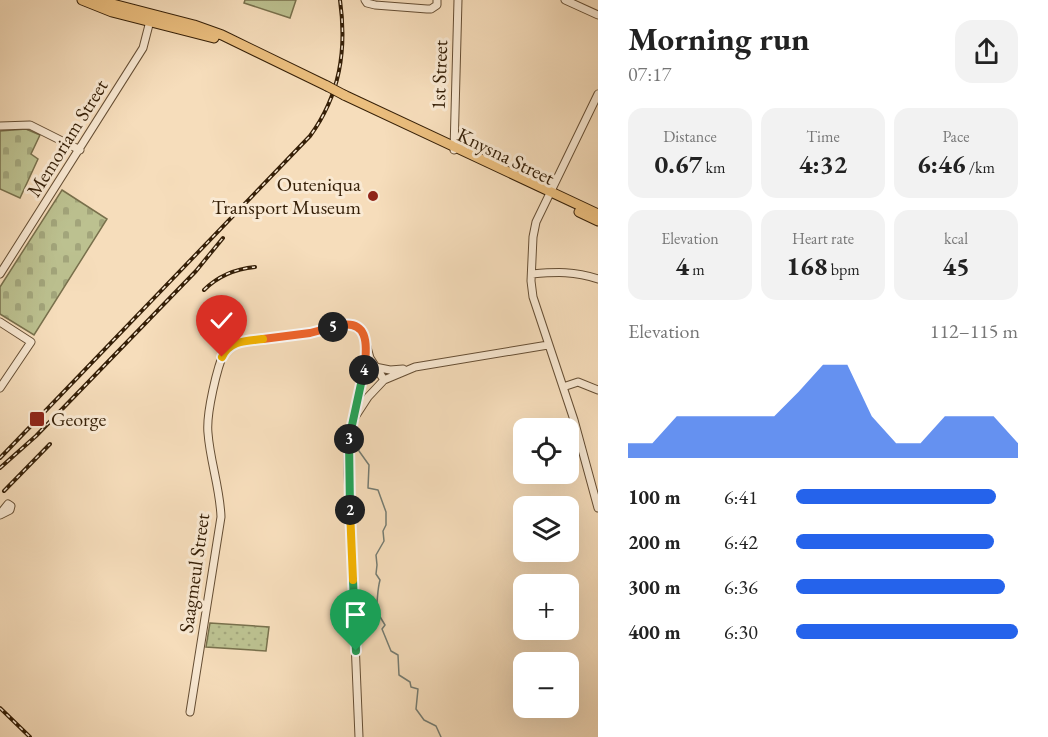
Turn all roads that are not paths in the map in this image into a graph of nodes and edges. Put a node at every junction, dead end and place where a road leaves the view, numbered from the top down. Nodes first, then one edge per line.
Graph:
1 (82, 0) edge
2 (97, 0) edge
3 (365, 0) edge
4 (437, 0) edge
5 (458, 0) edge
6 (565, 0) edge
7 (598, 15) edge
8 (151, 18) junction
9 (598, 94) edge
10 (0, 126) edge
11 (454, 148) junction
12 (80, 150) junction
13 (549, 194) junction
14 (598, 214) edge
15 (598, 221) edge
16 (0, 274) edge
17 (532, 274) junction
18 (598, 279) edge
19 (0, 321) edge
20 (548, 345) junction
21 (367, 350) junction
22 (375, 367) junction
23 (415, 367) junction
24 (384, 380) junction
25 (562, 387) junction
26 (0, 388) edge
27 (598, 390) edge
28 (355, 417) junction
29 (598, 508) edge
30 (190, 712) dead end
31 (359, 737) edge

1 - 8 highway
2 - 8 highway
3 - 4 street
5 - 11 street, 1st Street
6 - 7 street
8 - 11 highway, Knysna Street, bridge
8 - 12 street, Memoriam Street
9 - 13 street
10 - 12 street
11 - 13 highway, Knysna Street
12 - 16 street, Memoriam Street
13 - 14 highway, Knysna Street
13 - 15 highway, Knysna Street
13 - 17 street
17 - 18 street
17 - 20 street
19 - 26 street
20 - 23 street
20 - 25 street
21 - 22 street, Saagmeul Street
21 - 28 street
21 - 30 street, Saagmeul Street
22 - 23 street
22 - 24 street, Saagmeul Street
23 - 24 street
24 - 28 street
25 - 27 street
25 - 29 street
28 - 31 street

